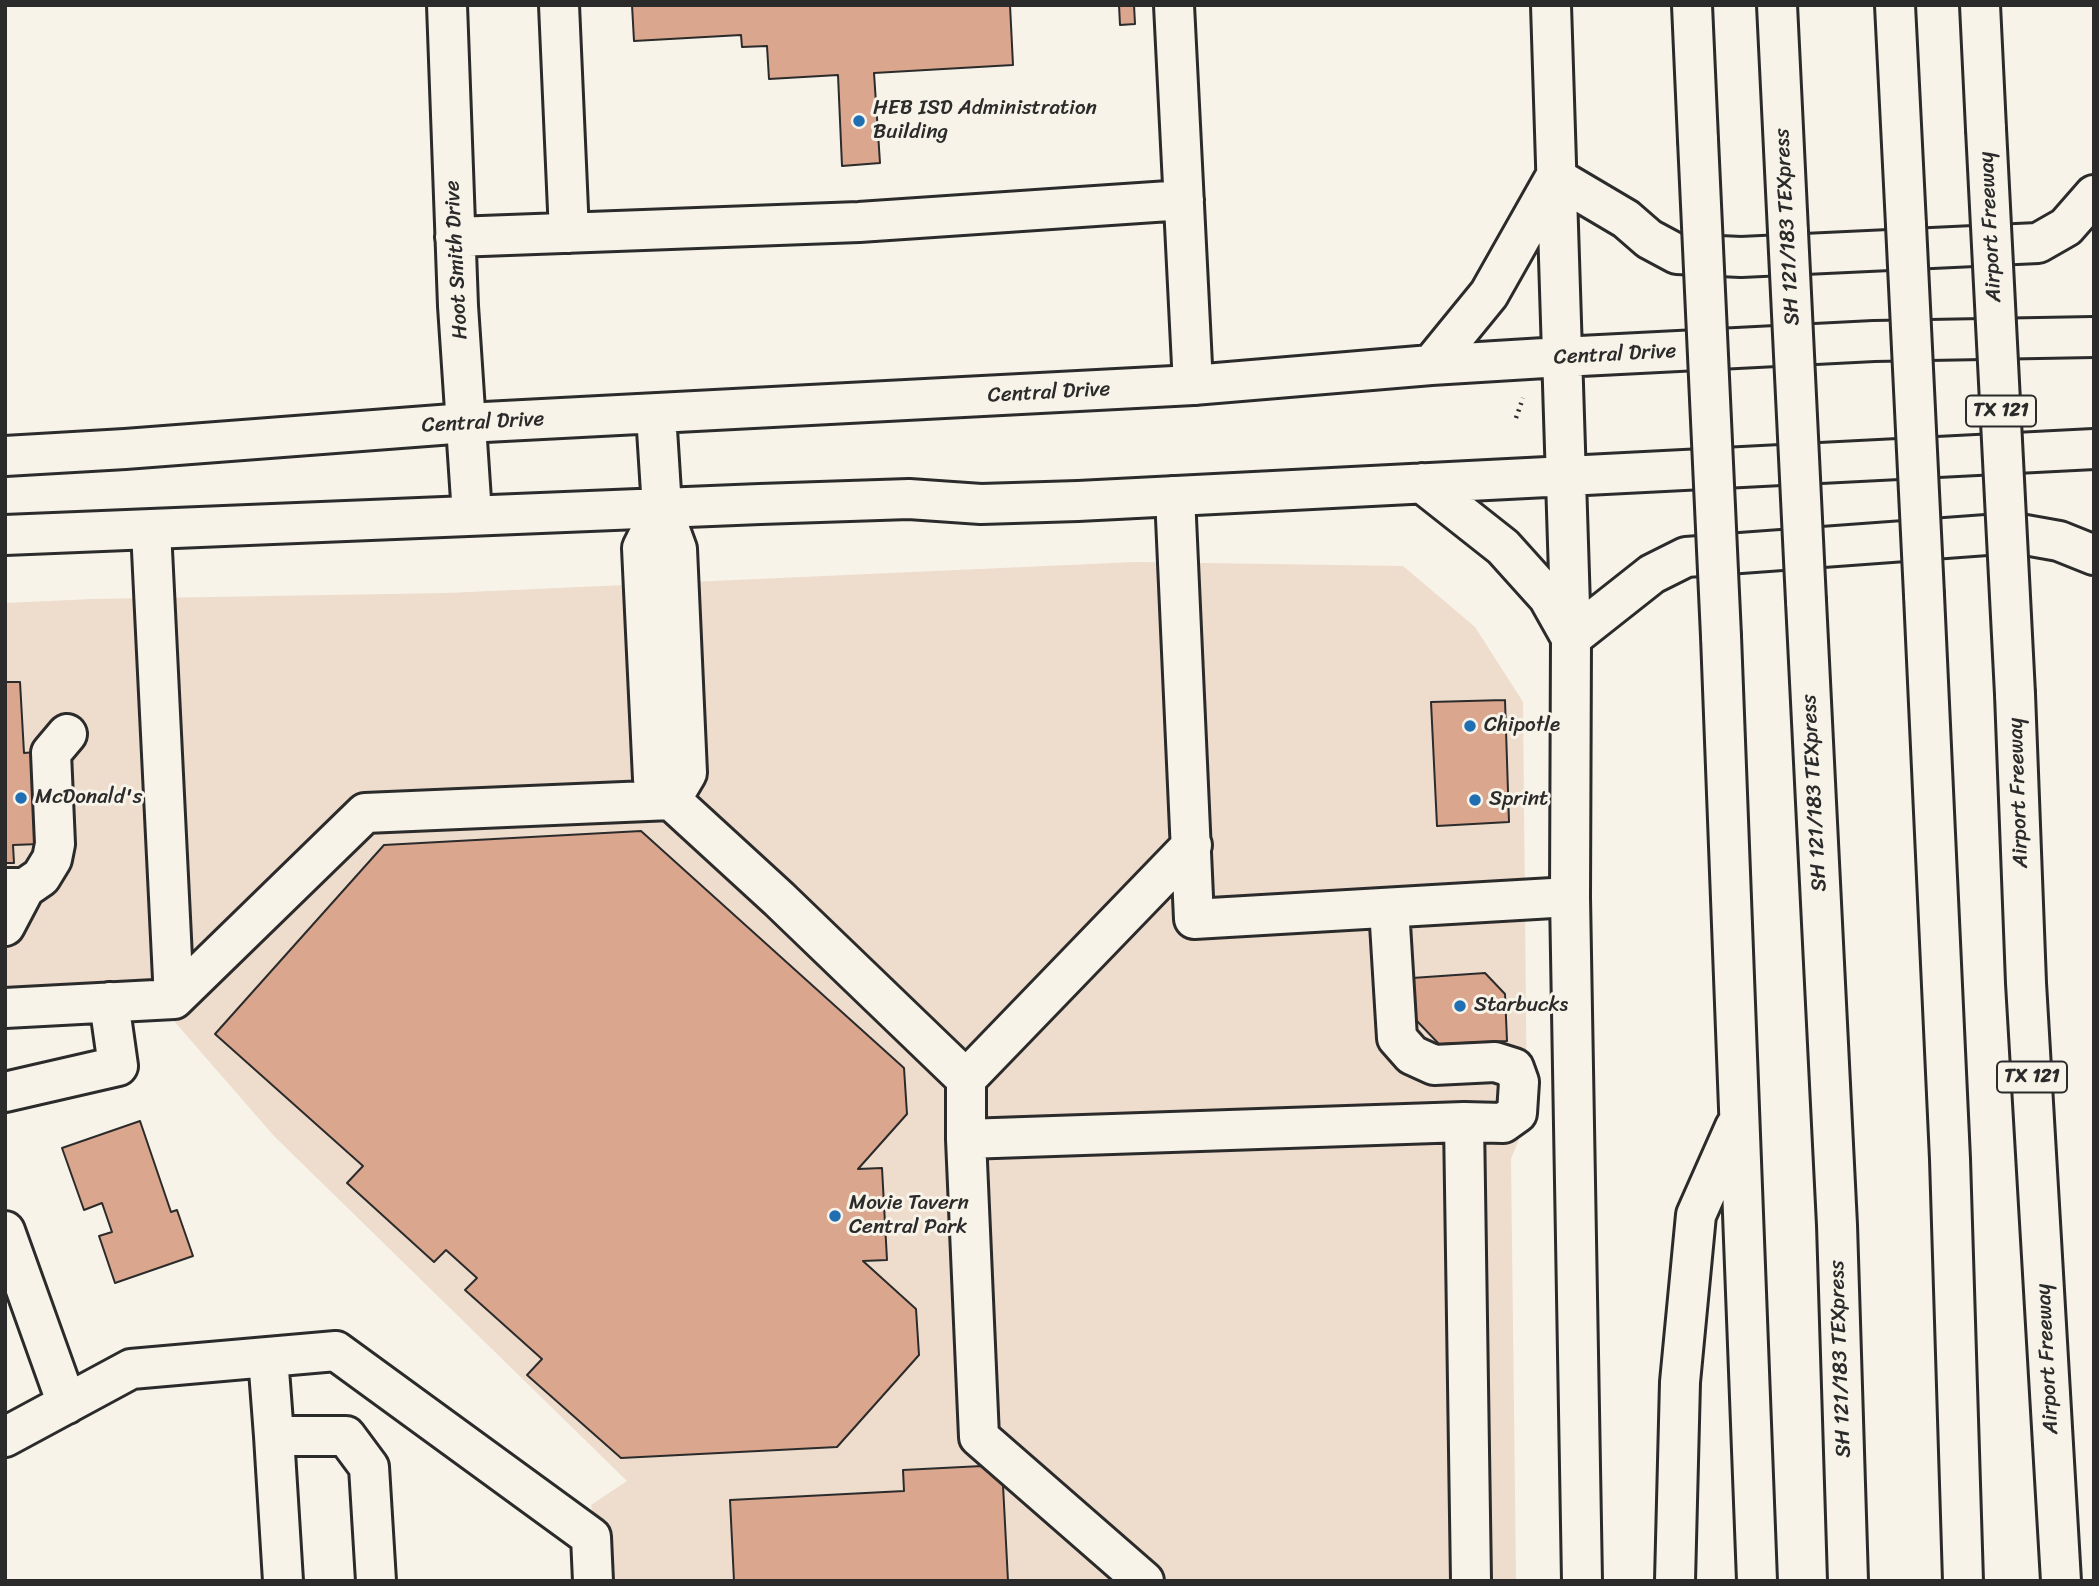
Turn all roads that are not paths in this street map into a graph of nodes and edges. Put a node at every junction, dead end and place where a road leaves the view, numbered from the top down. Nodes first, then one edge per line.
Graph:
1 (447, 5) edge
2 (559, 5) edge
3 (1174, 5) edge
4 (1551, 5) edge
5 (1692, 5) edge
6 (1777, 5) edge
7 (1895, 5) edge
8 (1980, 5) edge
9 (1555, 177) junction
10 (2094, 195) edge
11 (1184, 200) junction
12 (569, 233) junction
13 (455, 237) junction
14 (2094, 337) edge
15 (1561, 357) junction
16 (1431, 365) junction
17 (1193, 385) junction
18 (656, 414) junction
19 (466, 423) junction
20 (2094, 449) edge
21 (5, 456) edge
22 (1566, 476) junction
23 (1422, 483) junction
24 (1175, 496) junction
25 (662, 508) junction
26 (472, 515) junction
27 (151, 530) junction
28 (5, 536) edge
29 (2094, 555) edge
30 (1571, 638) junction
31 (67, 734) dead end
32 (671, 800) junction
33 (1192, 845) junction
34 (15, 888) edge
35 (1570, 897) junction
36 (1389, 908) junction
37 (5, 926) edge
38 (174, 999) junction
39 (108, 1002) junction
40 (5, 1008) edge
41 (966, 1079) junction
42 (5, 1092) edge
43 (1739, 1118) junction
44 (1464, 1122) junction
45 (967, 1139) junction
46 (5, 1231) edge
47 (268, 1357) junction
48 (67, 1404) junction
49 (274, 1436) junction
50 (5, 1437) edge
51 (283, 1581) edge
52 (376, 1581) edge
53 (593, 1581) edge
54 (1144, 1581) edge
55 (1471, 1581) edge
56 (1582, 1581) edge
57 (1675, 1581) edge
58 (1757, 1581) edge
59 (1848, 1581) edge
60 (1963, 1581) edge
61 (2061, 1581) edge

1 - 13 main road, Hoot Smith Drive
2 - 12 main road
3 - 11 main road
4 - 9 main road
5 - 43 main road, bridge
6 - 59 main road, SH 121/183 TEXpress, bridge
7 - 60 main road, bridge
8 - 61 main road, Airport Freeway / TX 121, bridge
9 - 10 main road
9 - 15 main road
9 - 16 main road
11 - 12 main road
11 - 17 main road
12 - 13 main road
13 - 19 main road, Hoot Smith Drive
14 - 15 main road, Central Drive
15 - 16 main road, Central Drive
15 - 22 main road
16 - 17 main road, Central Drive
17 - 18 main road, Central Drive
18 - 19 main road, Central Drive
18 - 25 main road
19 - 21 main road, Central Drive
19 - 26 main road, Hoot Smith Drive
20 - 22 main road
22 - 23 main road
22 - 30 main road
23 - 24 main road
23 - 30 main road
24 - 25 main road
24 - 33 main road
25 - 26 main road
25 - 32 main road
26 - 27 main road
27 - 28 main road
27 - 38 main road
29 - 30 main road
30 - 35 main road
31 - 34 main road
32 - 38 main road
32 - 41 main road
33 - 36 main road
33 - 41 main road
34 - 37 main road
35 - 36 main road
35 - 56 main road
36 - 44 main road
38 - 39 main road
39 - 40 main road
39 - 42 main road
41 - 45 main road
43 - 57 main road
43 - 58 main road
44 - 45 main road
44 - 55 main road
45 - 54 main road
46 - 48 main road
47 - 48 main road
47 - 49 main road
47 - 53 main road
48 - 50 main road
49 - 51 main road
49 - 52 main road

